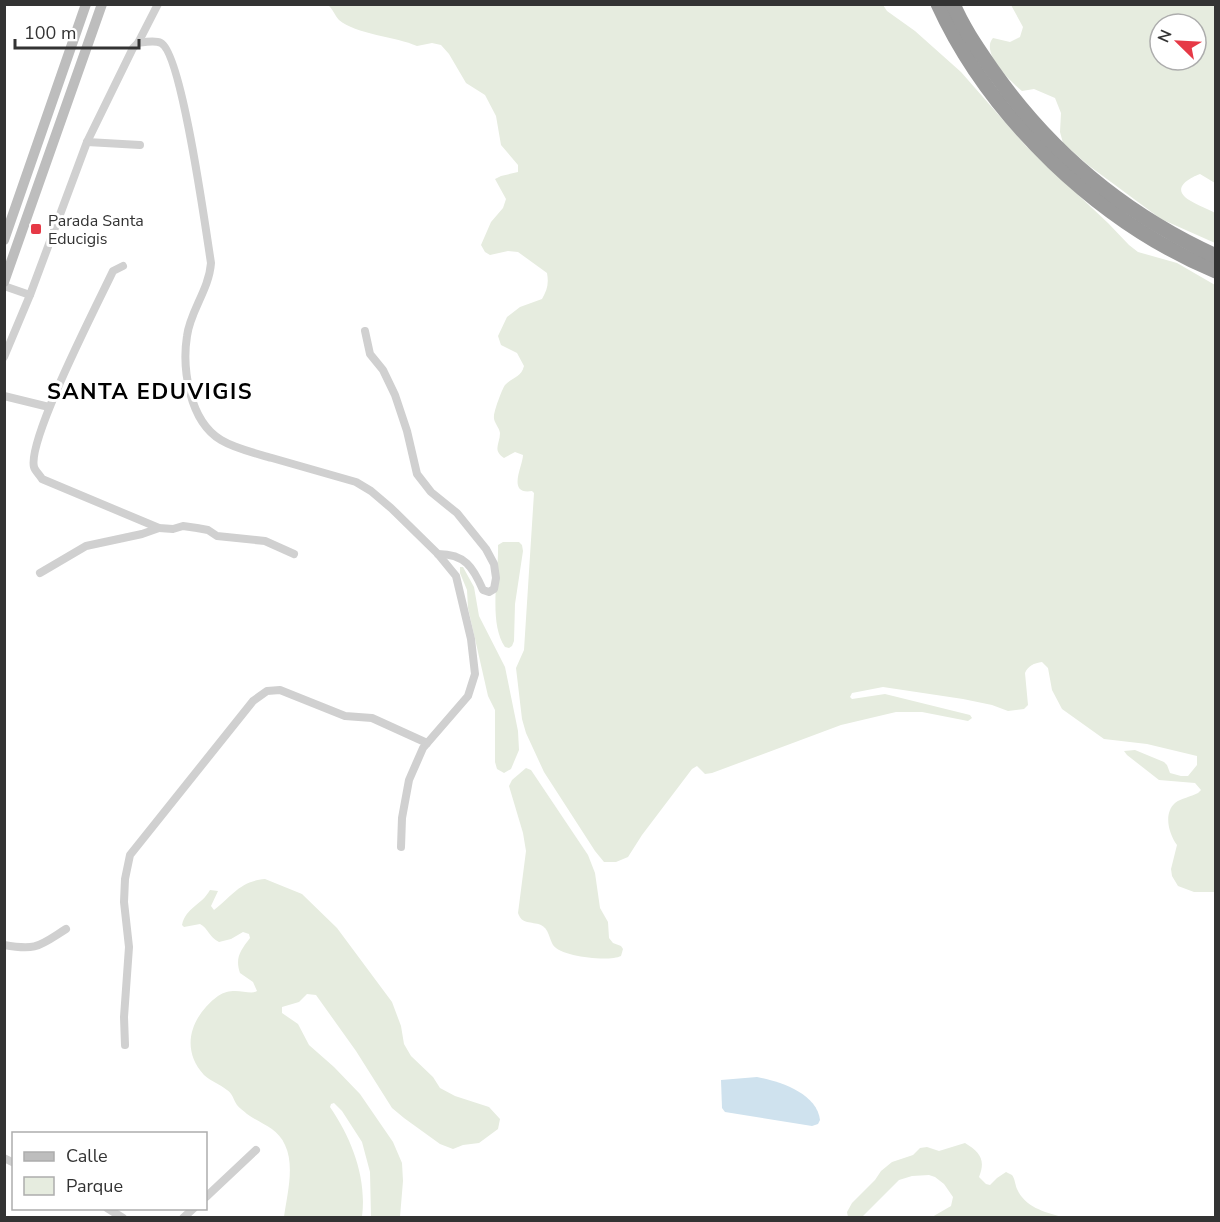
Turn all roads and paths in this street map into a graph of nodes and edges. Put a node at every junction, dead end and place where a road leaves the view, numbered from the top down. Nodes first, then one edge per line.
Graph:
1 (86, 4) edge
2 (102, 4) edge
3 (158, 4) edge
4 (938, 4) edge
5 (952, 4) edge
6 (138, 43) junction
7 (87, 142) junction
8 (140, 145) dead end
9 (4, 240) edge
10 (1215, 256) edge
11 (123, 266) dead end
12 (1215, 271) edge
13 (4, 284) edge
14 (30, 295) junction
15 (365, 331) dead end
16 (4, 357) edge
17 (4, 396) edge
18 (49, 407) junction
19 (159, 528) junction
20 (294, 554) dead end
21 (438, 554) junction
22 (40, 573) dead end
23 (427, 743) junction
24 (401, 847) dead end
25 (66, 928) dead end
26 (4, 945) edge
27 (125, 1045) dead end
28 (256, 1150) dead end
29 (207, 1196) edge
30 (109, 1210) edge
31 (123, 1218) edge

1 - 9 main road
2 - 13 main road
3 - 6 street
4 - 12 highway
5 - 10 highway
6 - 7 street
6 - 21 street
7 - 8 street
7 - 14 street
11 - 18 street
13 - 14 street
14 - 16 street
15 - 21 street
17 - 18 street
18 - 19 street
19 - 20 street
19 - 22 street
21 - 23 street
23 - 24 street
23 - 27 street
25 - 26 street
28 - 29 street
30 - 31 street

